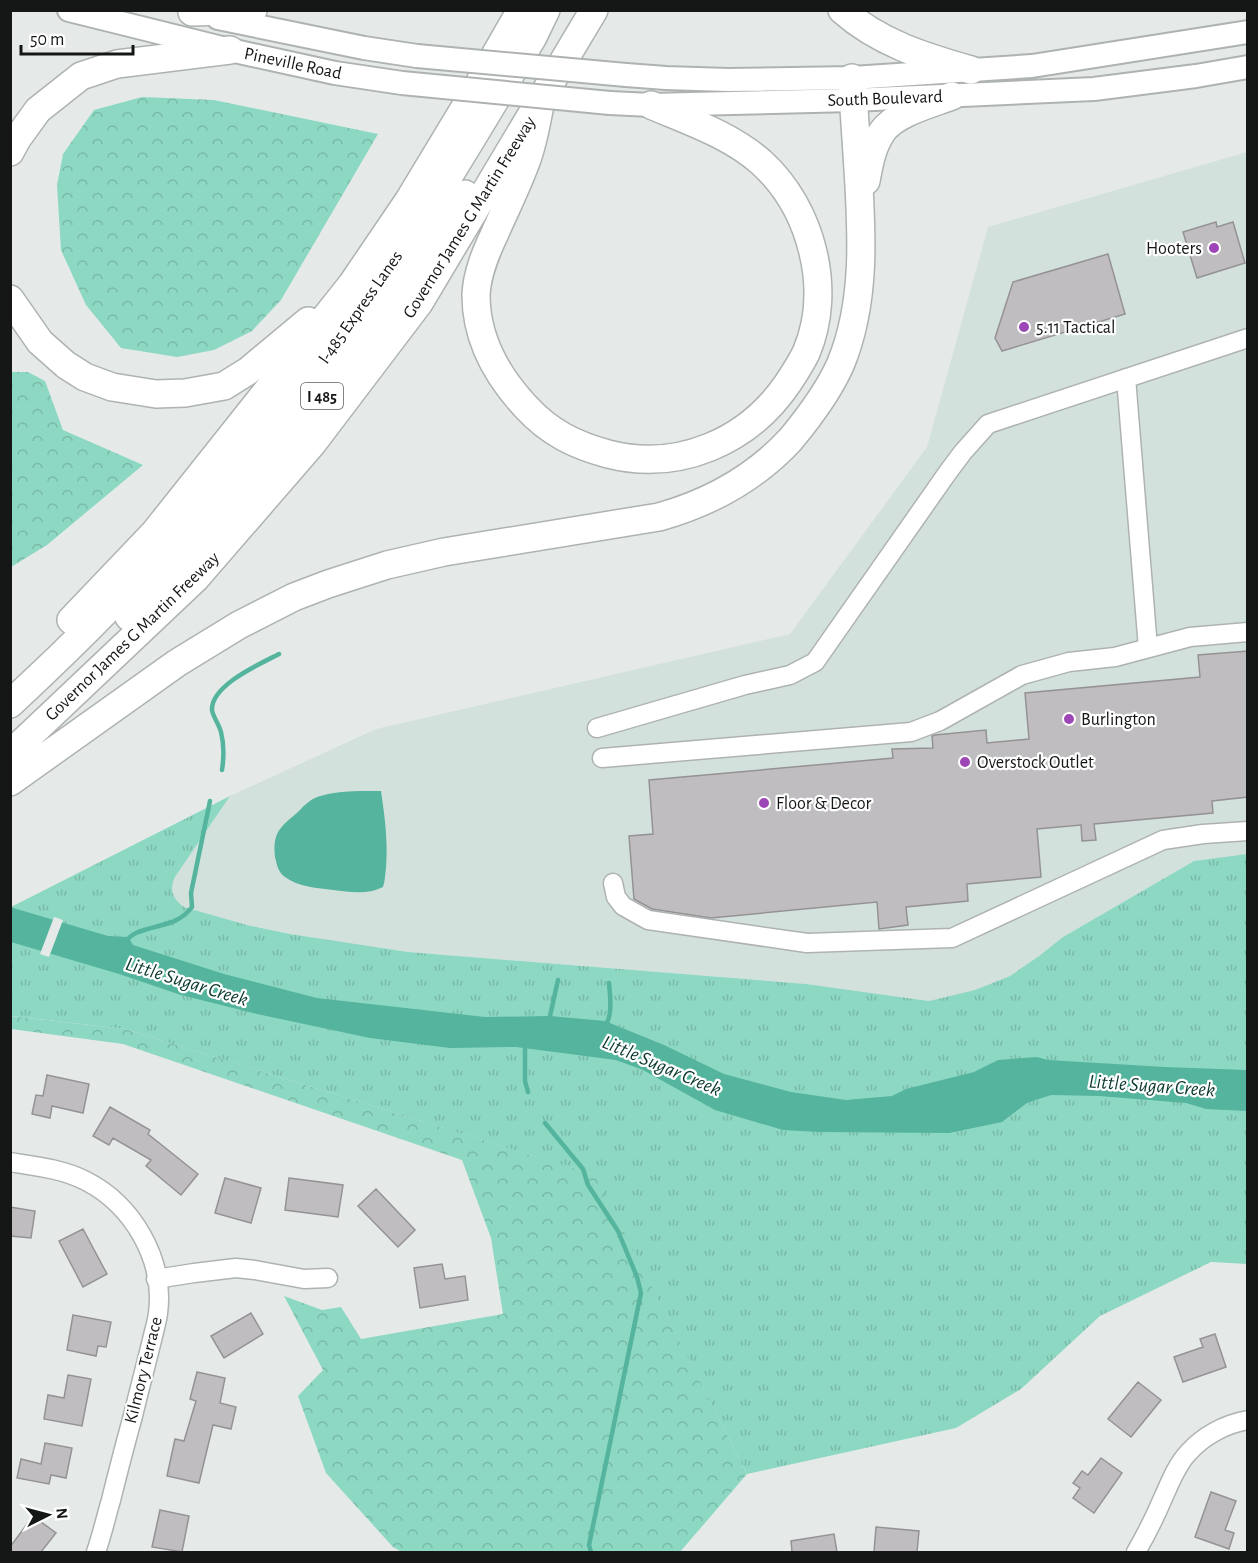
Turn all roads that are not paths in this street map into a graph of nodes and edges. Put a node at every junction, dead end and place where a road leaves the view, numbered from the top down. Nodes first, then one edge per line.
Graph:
1 (69, 10) edge
2 (252, 10) edge
3 (520, 10) edge
4 (546, 10) edge
5 (572, 10) edge
6 (594, 10) edge
7 (842, 10) edge
8 (188, 11) edge
9 (1248, 32) edge
10 (230, 50) junction
11 (523, 66) joint
12 (1248, 67) edge
13 (971, 70) junction
14 (853, 89) junction
15 (952, 96) junction
16 (531, 97) junction
17 (651, 105) junction
18 (10, 152) edge
19 (860, 208) junction
20 (352, 284) junction
21 (10, 299) edge
22 (1248, 338) edge
23 (1126, 378) junction
24 (1248, 632) edge
25 (1148, 648) junction
26 (10, 680) edge
27 (10, 704) edge
28 (597, 728) dead end
29 (10, 733) edge
30 (10, 754) edge
31 (602, 758) dead end
32 (10, 782) edge
33 (1248, 831) edge
34 (613, 883) dead end
35 (10, 1162) edge
36 (328, 1278) dead end
37 (156, 1279) junction
38 (1248, 1420) edge
39 (96, 1552) edge
40 (1136, 1552) edge

1 - 10 main road, Pineville Road
2 - 8 highway
3 - 20 highway, I 485
4 - 27 highway, I-485 Express Lanes / I 485
5 - 29 highway, I-485 Express Lanes / I 485
6 - 16 highway, Governor James G Martin Freeway / I 485
7 - 13 highway
8 - 11 main road, Pineville Road, bridge
9 - 13 main road, South Boulevard
10 - 16 main road, Pineville Road, bridge
10 - 18 highway
11 - 14 main road, South Boulevard, bridge
12 - 15 main road, South Boulevard
13 - 14 main road, South Boulevard
14 - 15 main road, South Boulevard
14 - 17 main road, South Boulevard
14 - 19 highway
15 - 19 highway
16 - 17 main road, South Boulevard, bridge
16 - 17 highway
16 - 30 highway, Governor James G Martin Freeway / I 485
19 - 32 highway
20 - 21 highway
20 - 26 highway, I 485
22 - 23 street
23 - 25 street
23 - 28 street
24 - 25 street
25 - 31 street
33 - 34 street
35 - 37 street, Kilmory Terrace
36 - 37 street
37 - 39 street, Kilmory Terrace
38 - 40 street

